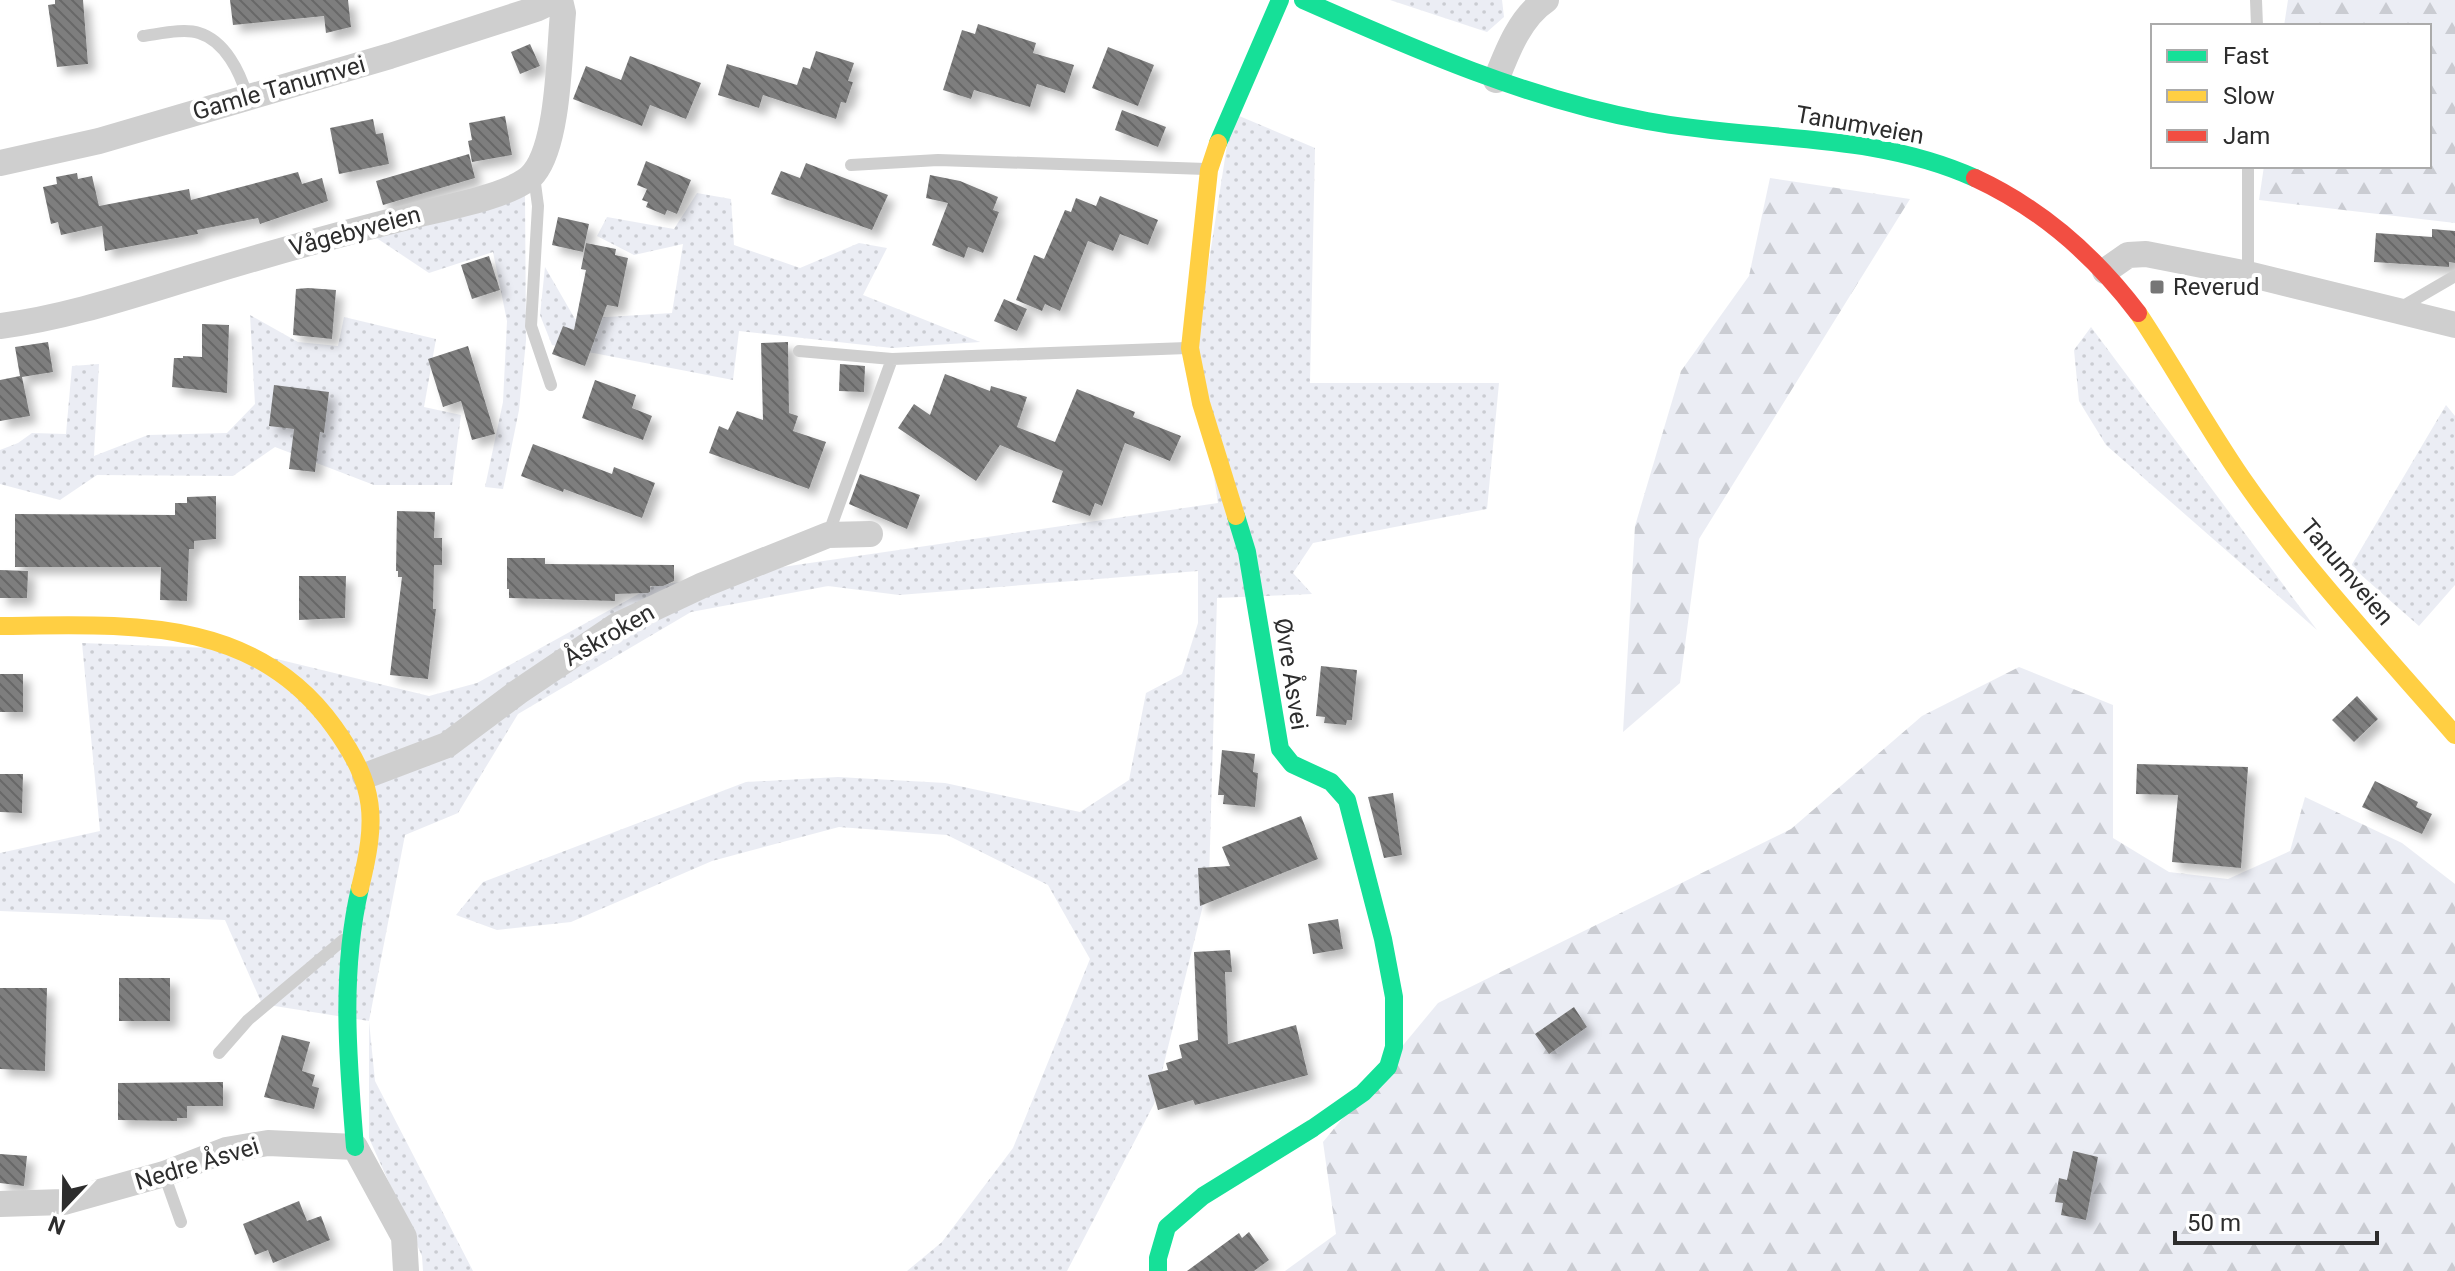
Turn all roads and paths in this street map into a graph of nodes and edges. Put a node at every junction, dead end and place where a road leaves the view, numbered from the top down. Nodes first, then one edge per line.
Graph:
1 (557, 0) edge
2 (1280, 0) edge
3 (1303, 0) edge
4 (2256, 0) edge
5 (1539, 2) edge
6 (2257, 24) edge
7 (143, 36) dead end
8 (1496, 80) junction
9 (247, 96) junction
10 (0, 163) edge
11 (851, 165) dead end
12 (2248, 168) edge
13 (1209, 170) junction
14 (533, 175) junction
15 (2105, 271) junction
16 (2248, 274) junction
17 (2455, 276) edge
18 (2397, 310) junction
19 (2455, 325) edge
20 (0, 326) edge
21 (1190, 348) junction
22 (799, 351) dead end
23 (892, 359) junction
24 (551, 385) dead end
25 (870, 534) dead end
26 (828, 535) junction
27 (0, 626) edge
28 (2455, 735) edge
29 (365, 776) junction
30 (352, 933) junction
31 (219, 1053) dead end
32 (355, 1147) junction
33 (164, 1174) junction
34 (0, 1204) edge
35 (181, 1222) dead end
36 (406, 1271) edge
37 (1158, 1271) edge

1 - 9 street, Gamle Tanumvei
1 - 14 street
2 - 13 street, Øvre Åsvei
3 - 8 street, Tanumveien
4 - 6 lane
5 - 8 street
7 - 9 lane
8 - 15 street, Tanumveien
9 - 10 street, Gamle Tanumvei
11 - 13 lane
12 - 16 lane
13 - 21 street, Øvre Åsvei
14 - 20 street, Vågebyveien
14 - 24 lane
15 - 16 street
15 - 28 street, Tanumveien
16 - 18 street
17 - 18 lane
18 - 19 street
21 - 23 lane
21 - 37 street, Øvre Åsvei
22 - 23 lane
23 - 26 lane
25 - 26 street, Åskroken
26 - 29 street, Åskroken
27 - 29 street
29 - 30 street
30 - 31 lane
30 - 32 street
32 - 33 street, Nedre Åsvei
32 - 36 street
33 - 34 street, Nedre Åsvei
33 - 35 lane

